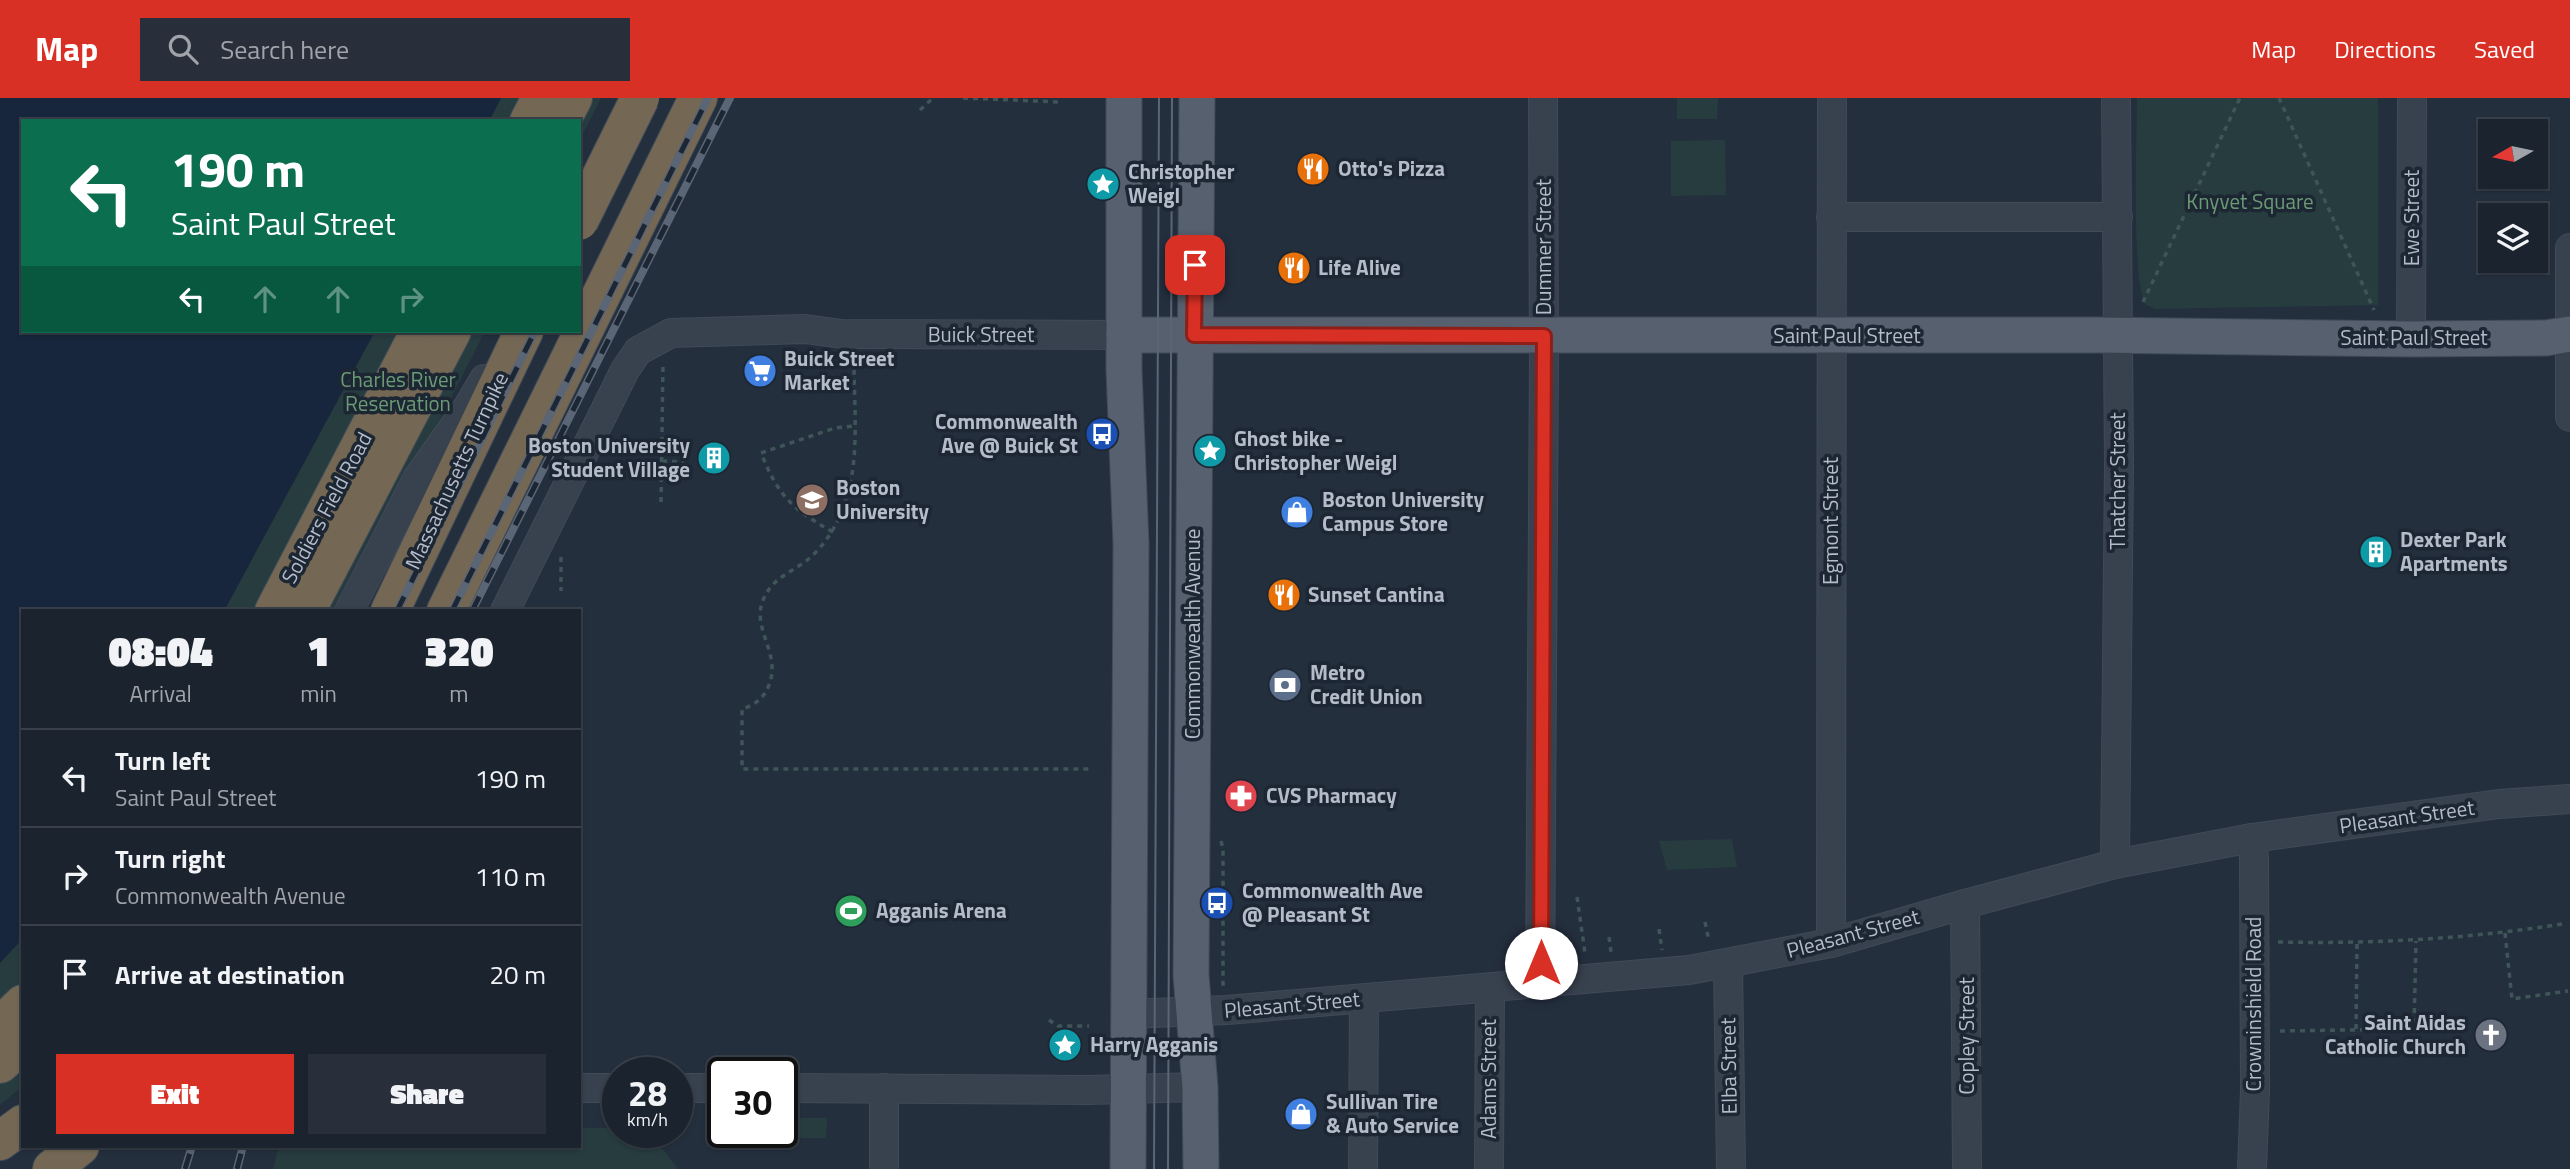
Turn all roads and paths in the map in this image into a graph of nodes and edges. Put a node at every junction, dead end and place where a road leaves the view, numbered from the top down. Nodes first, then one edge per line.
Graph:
1 (541, 98) edge
2 (573, 98) edge
3 (631, 98) edge
4 (640, 98) edge
5 (698, 98) edge
6 (933, 98) edge
7 (963, 98) edge
8 (1059, 98) edge
9 (1124, 98) edge
10 (1197, 98) edge
11 (1543, 98) edge
12 (1832, 98) edge
13 (2116, 98) edge
14 (2240, 98) edge
15 (2279, 98) edge
16 (2412, 98) edge
17 (920, 110) dead end
18 (530, 119) edge
19 (562, 119) edge
20 (581, 196) edge
21 (581, 217) edge
22 (2118, 217) junction
23 (1831, 218) junction
24 (2570, 248) edge
25 (2140, 308) dead end
26 (2376, 316) dead end
27 (419, 333) edge
28 (451, 333) edge
29 (509, 333) edge
30 (523, 333) edge
31 (2569, 334) edge
32 (1124, 335) junction
33 (1194, 335) junction
34 (1544, 336) junction
35 (1830, 336) junction
36 (2117, 336) junction
37 (2411, 339) junction
38 (667, 344) junction
39 (854, 360) dead end
40 (2570, 417) edge
41 (854, 426) junction
42 (662, 461) junction
43 (684, 462) dead end
44 (662, 502) dead end
45 (833, 531) junction
46 (561, 552) dead end
47 (561, 591) dead end
48 (275, 609) edge
49 (307, 609) edge
50 (350, 609) edge
51 (391, 609) edge
52 (447, 609) edge
53 (506, 609) edge
54 (1089, 769) dead end
55 (2570, 799) edge
56 (2252, 838) junction
57 (2115, 864) junction
58 (1577, 897) dead end
59 (1965, 904) junction
60 (1705, 922) dead end
61 (2562, 924) dead end
62 (1658, 929) dead end
63 (2505, 933) junction
64 (1609, 937) dead end
65 (2416, 941) junction
66 (2277, 942) dead end
67 (1831, 943) junction
68 (2357, 944) junction
69 (1663, 955) dead end
70 (1719, 957) junction
71 (1613, 960) dead end
72 (1587, 962) dead end
73 (1540, 985) junction
74 (1490, 989) junction
75 (2568, 991) dead end
76 (1364, 999) junction
77 (21, 1006) edge
78 (1194, 1013) junction
79 (1128, 1014) junction
80 (1049, 1020) dead end
81 (0, 1026) edge
82 (1089, 1026) dead end
83 (2356, 1029) junction
84 (2275, 1031) dead end
85 (21, 1044) edge
86 (0, 1064) edge
87 (1128, 1087) junction
88 (1200, 1087) junction
89 (581, 1088) edge
90 (602, 1088) edge
91 (798, 1088) edge
92 (884, 1088) junction
93 (21, 1125) edge
94 (0, 1141) edge
95 (77, 1148) edge
96 (51, 1169) edge
97 (884, 1169) edge
98 (1128, 1169) edge
99 (1201, 1169) edge
100 (1363, 1169) edge
101 (1489, 1169) edge
102 (1731, 1169) edge
103 (1967, 1169) edge
104 (2252, 1169) edge

1 - 18 highway
2 - 19 highway
3 - 20 street
4 - 21 highway, bridge
5 - 52 highway
6 - 17 path
7 - 8 path
9 - 32 main road
10 - 33 main road, Commonwealth Avenue
11 - 34 street, Dummer Street
12 - 23 street, Egmont Street
13 - 22 street, Thatcher Street
14 - 25 path
15 - 26 path
16 - 37 street, Ewe Street
22 - 23 street
22 - 36 street, Thatcher Street
23 - 35 street, Egmont Street
24 - 31 street
27 - 48 highway, Soldiers Field Road
28 - 49 highway, Soldiers Field Road
29 - 50 street
30 - 51 highway, Massachusetts Turnpike
31 - 37 main road, Saint Paul Street
31 - 40 street
32 - 33 main road, Saint Paul Street
32 - 38 street, Buick Street
32 - 79 main road
33 - 34 main road, Saint Paul Street
33 - 78 main road, Commonwealth Avenue
34 - 35 main road, Saint Paul Street
34 - 73 street, Dummer Street
35 - 36 main road, Saint Paul Street
35 - 67 street, Egmont Street
36 - 37 main road, Saint Paul Street
36 - 57 street, Thatcher Street
38 - 42 path
38 - 53 street
39 - 41 path
41 - 45 path
41 - 45 path
42 - 43 path
42 - 44 path
45 - 54 path
46 - 47 path
55 - 56 street, Pleasant Street
56 - 57 street, Pleasant Street
56 - 104 street, Crowninshield Road
57 - 59 street, Pleasant Street
58 - 72 path
59 - 67 street, Pleasant Street
59 - 103 street, Copley Street
60 - 70 path
61 - 63 path
62 - 69 path
63 - 65 path
63 - 75 path
64 - 71 path
65 - 68 path
65 - 83 path
66 - 68 path
67 - 70 street, Pleasant Street
68 - 83 path
70 - 73 street, Pleasant Street
70 - 102 street, Elba Street
73 - 74 street, Pleasant Street
74 - 76 street, Pleasant Street
74 - 101 street, Adams Street
76 - 78 street, Pleasant Street
76 - 100 street
77 - 81 highway
78 - 79 street, Pleasant Street
78 - 88 main road, Commonwealth Avenue
79 - 87 main road
80 - 82 path
83 - 84 path
85 - 86 highway
87 - 88 street
87 - 92 street
87 - 98 main road
88 - 99 main road, Commonwealth Avenue
89 - 90 street
91 - 92 street
92 - 97 street
93 - 94 highway
95 - 96 highway

